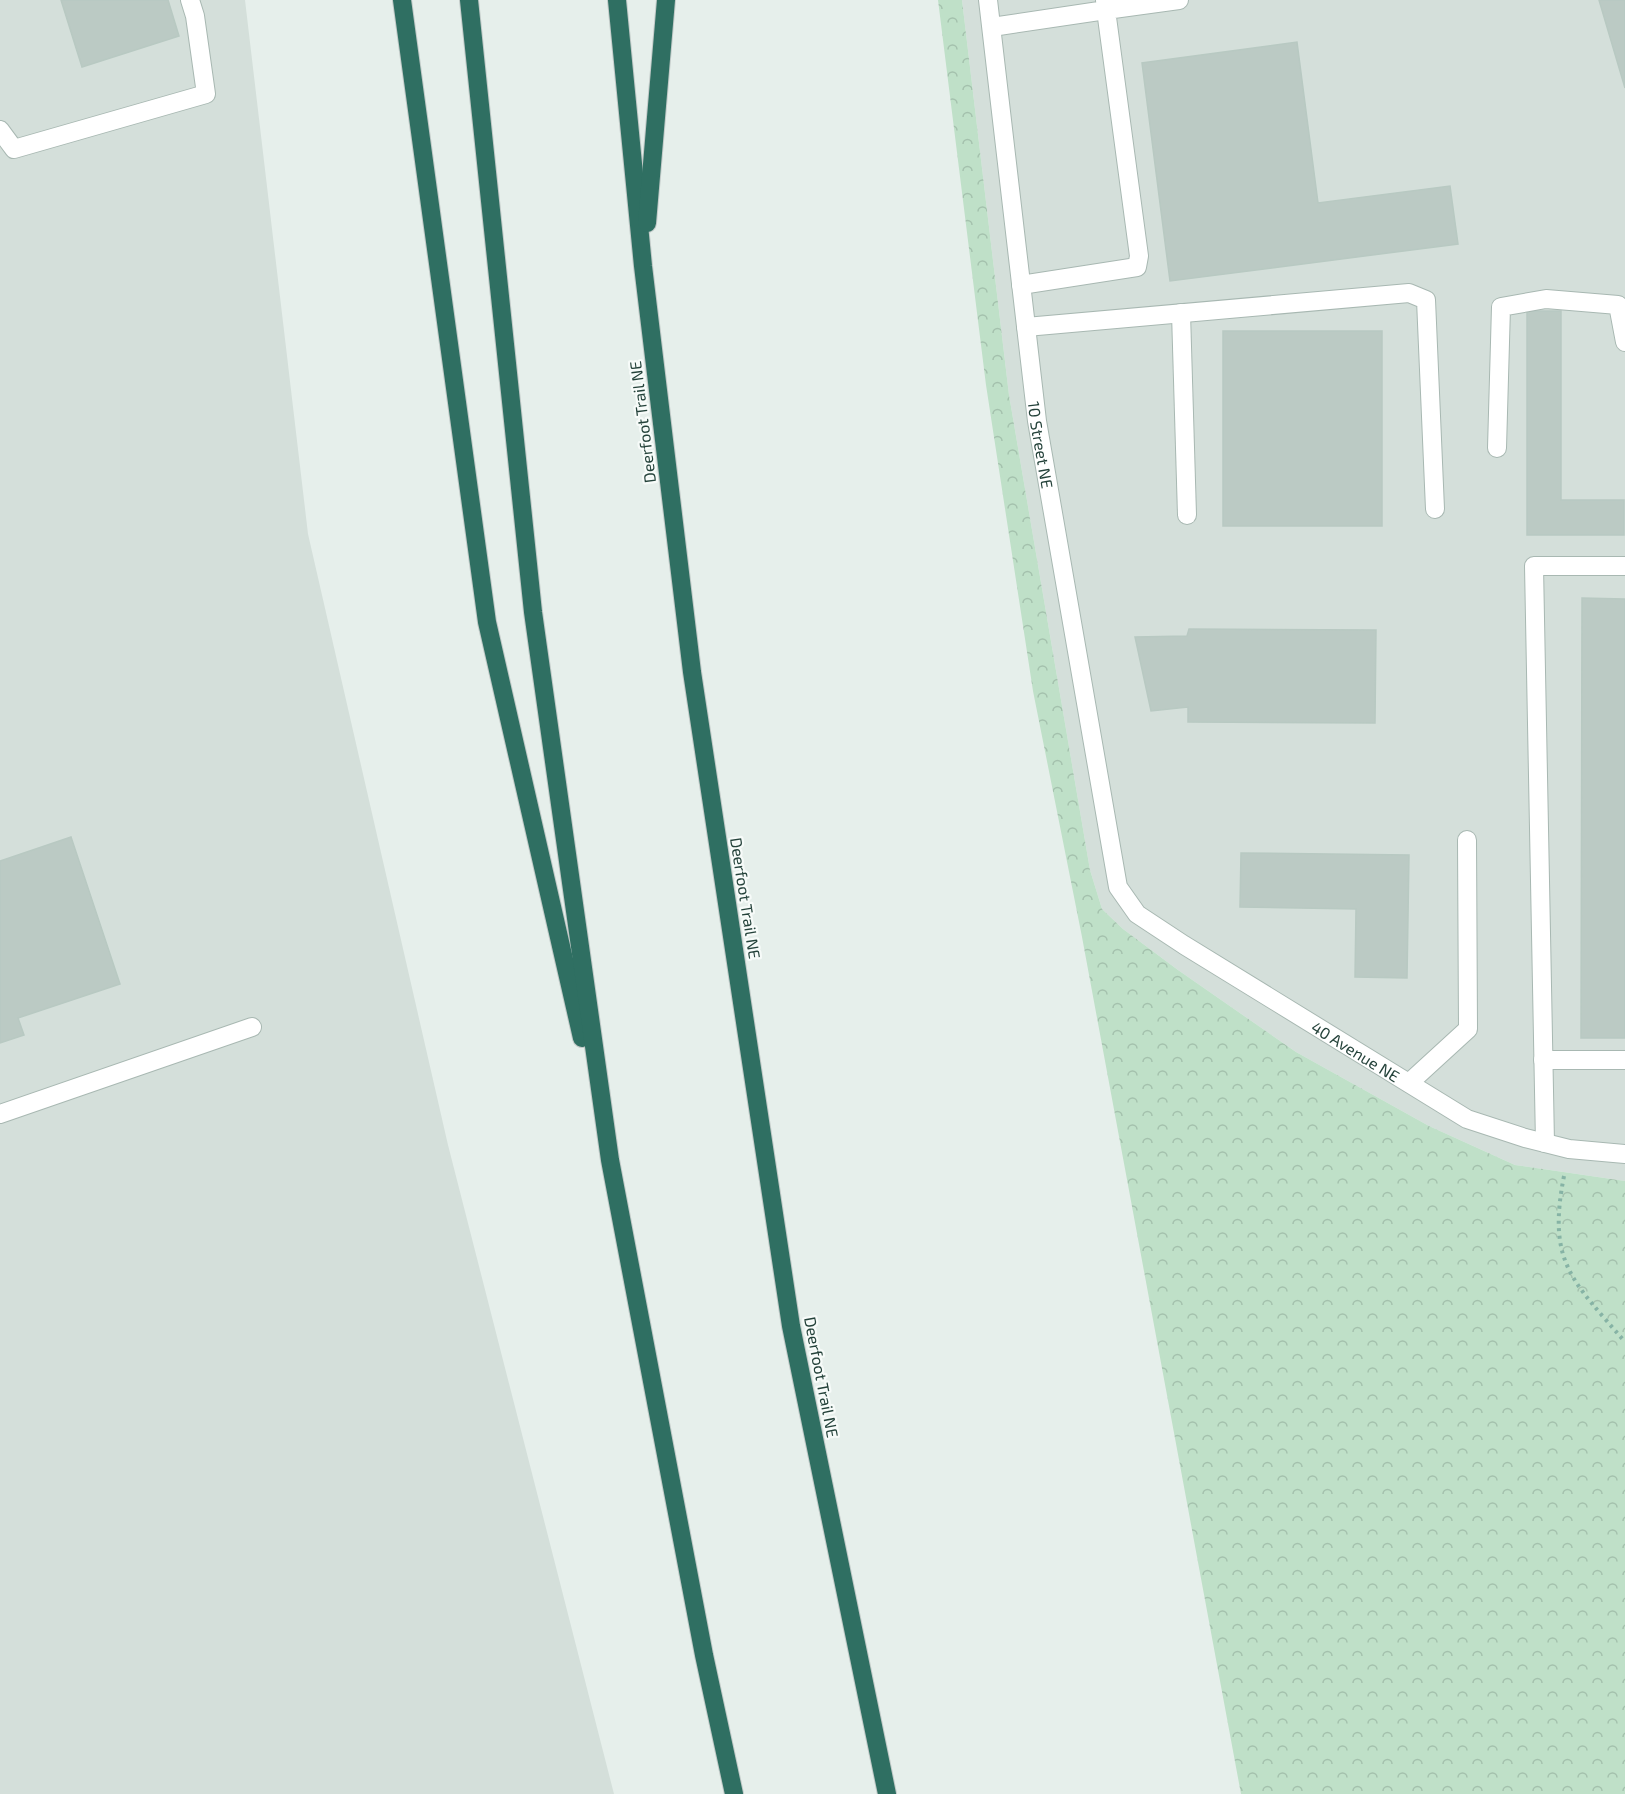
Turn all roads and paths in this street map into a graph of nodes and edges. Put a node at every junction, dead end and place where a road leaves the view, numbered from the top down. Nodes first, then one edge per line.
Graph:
1 (190, 0) edge
2 (402, 0) edge
3 (469, 0) edge
4 (617, 0) edge
5 (666, 0) edge
6 (988, 0) edge
7 (1179, 0) edge
8 (1106, 5) edge
9 (992, 27) junction
10 (0, 130) edge
11 (643, 266) junction
12 (1021, 285) junction
13 (1181, 313) junction
14 (1026, 327) junction
15 (1625, 342) edge
16 (1497, 448) dead end
17 (1435, 509) dead end
18 (1187, 515) dead end
19 (1625, 566) edge
20 (1467, 840) dead end
21 (1118, 887) joint
22 (252, 1027) dead end
23 (1543, 1060) junction
24 (1625, 1060) edge
25 (1409, 1083) junction
26 (0, 1114) edge
27 (1545, 1143) junction
28 (1569, 1149) junction
29 (1625, 1154) edge
30 (610, 1160) junction
31 (1625, 1342) edge
32 (734, 1794) edge
33 (886, 1794) edge

1 - 10 street
2 - 30 highway
3 - 30 highway
4 - 11 highway, Deerfoot Trail NE
5 - 11 highway
6 - 9 street, 10 Street NE
7 - 8 street
8 - 9 street
8 - 12 street
9 - 12 street, 10 Street NE
11 - 33 highway, Deerfoot Trail NE
12 - 14 street, 10 Street NE
13 - 14 street
13 - 17 street
13 - 18 street
14 - 21 street, 10 Street NE
15 - 16 street
19 - 23 street
20 - 25 street
21 - 25 street, 40 Avenue NE
22 - 26 street
23 - 24 street
23 - 27 street
25 - 27 street, 40 Avenue NE
27 - 28 street, 40 Avenue NE
28 - 29 street, 40 Avenue NE
28 - 31 path
30 - 32 highway

